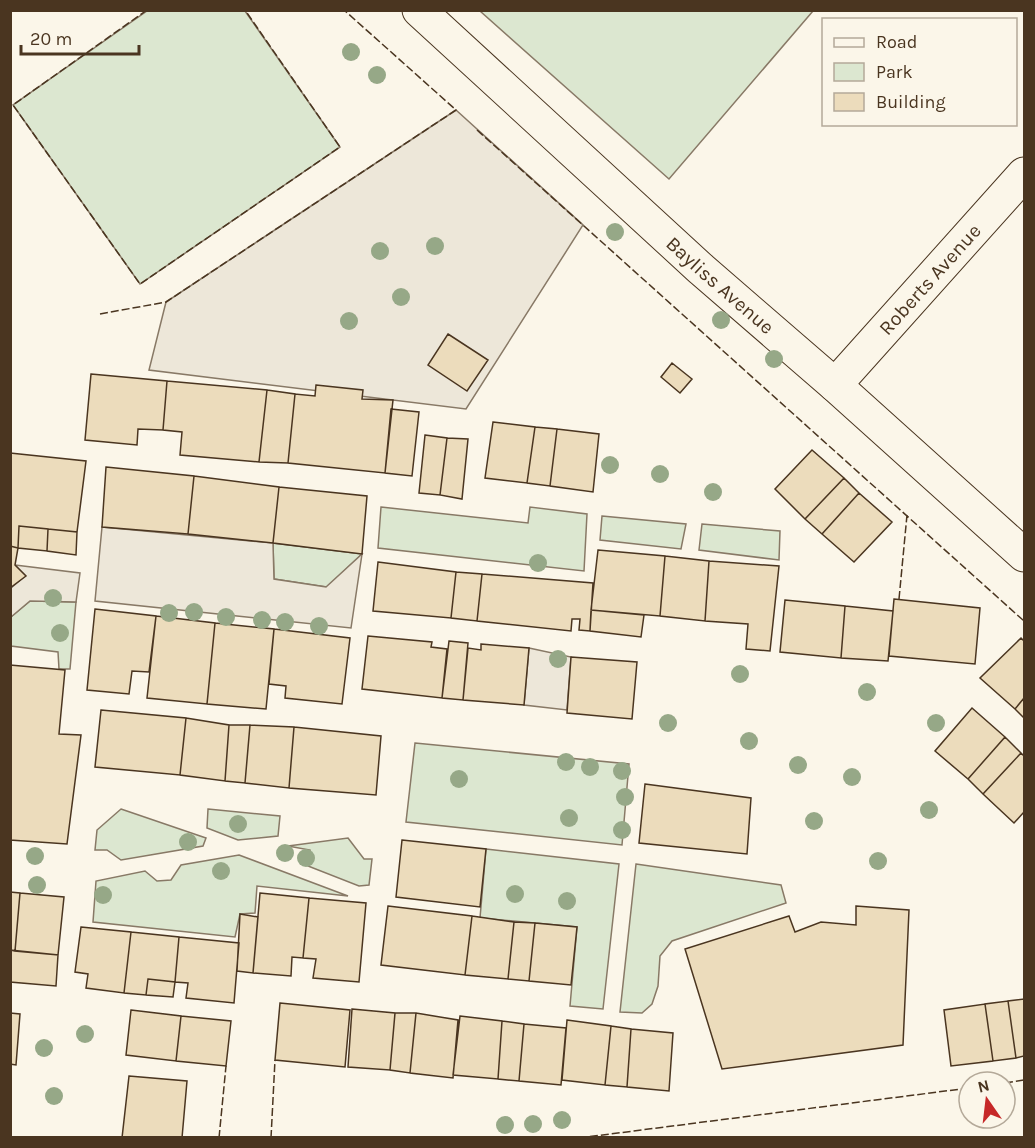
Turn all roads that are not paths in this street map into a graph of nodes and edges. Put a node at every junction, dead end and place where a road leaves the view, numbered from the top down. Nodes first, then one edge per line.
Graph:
1 (419, 10) edge
2 (1024, 174) edge
3 (836, 385) junction
4 (1024, 555) edge

1 - 3 street, Bayliss Avenue
2 - 3 street, Roberts Avenue
3 - 4 street, Bayliss Avenue

